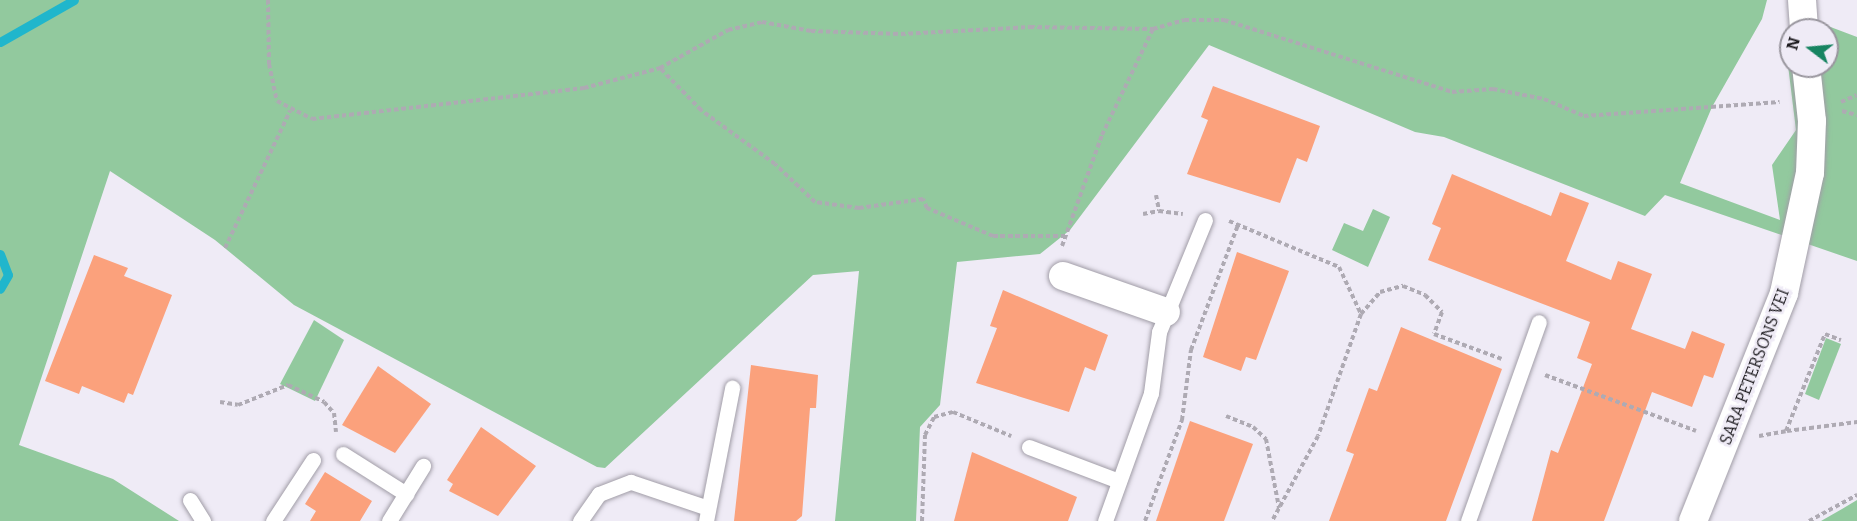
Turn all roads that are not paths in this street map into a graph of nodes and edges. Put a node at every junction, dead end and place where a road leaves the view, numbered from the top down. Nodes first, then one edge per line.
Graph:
1 (1802, 0) edge
2 (1803, 18) edge
3 (1808, 78) edge
4 (1205, 220) dead end
5 (1063, 276) road end
6 (1166, 312) junction
7 (1539, 322) dead end
8 (732, 388) dead end
9 (1029, 447) road end
10 (343, 454) road end
11 (313, 460) dead end
12 (423, 466) dead end
13 (1119, 481) junction
14 (406, 494) junction
15 (190, 500) dead end
16 (707, 514) edge
17 (203, 521) edge
18 (273, 521) edge
19 (389, 521) edge
20 (580, 521) edge
21 (1105, 521) edge
22 (1468, 521) edge
23 (1693, 521) edge

1 - 2 street
3 - 23 street, SARA PETERSONS VEI
4 - 6 lane
5 - 6 street
6 - 13 lane
7 - 22 lane
8 - 16 lane
9 - 13 lane
10 - 14 lane
11 - 18 lane
12 - 14 lane
13 - 21 lane
14 - 19 lane
15 - 17 lane
16 - 20 lane

